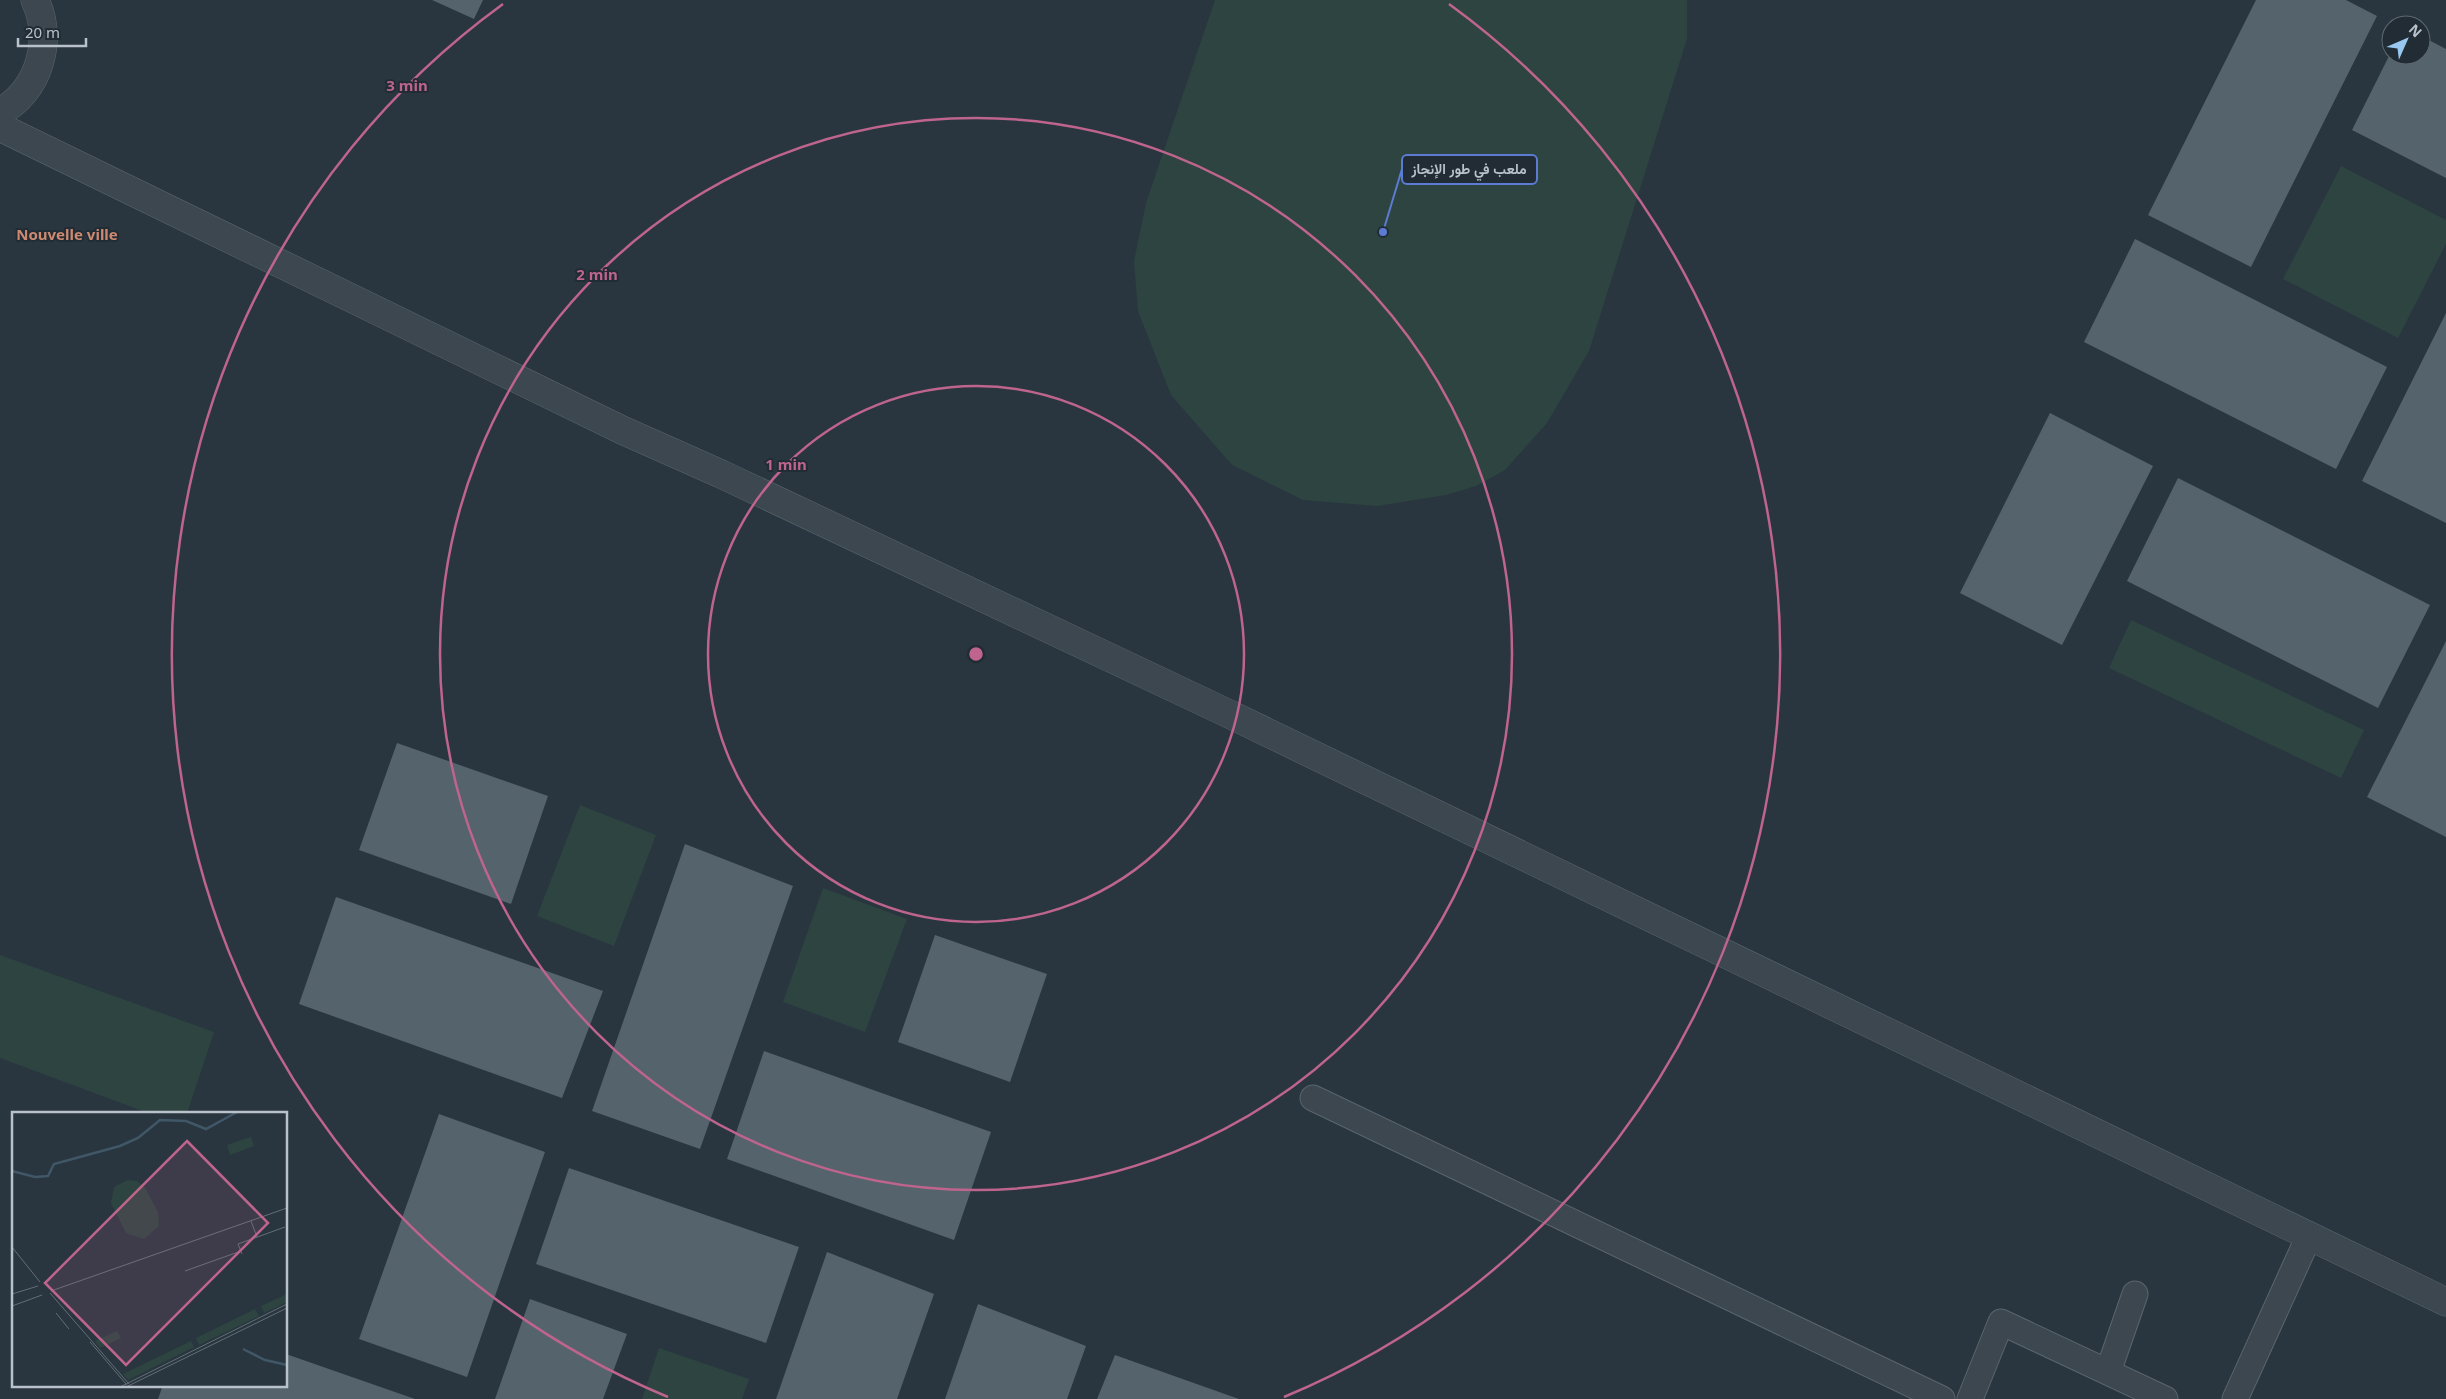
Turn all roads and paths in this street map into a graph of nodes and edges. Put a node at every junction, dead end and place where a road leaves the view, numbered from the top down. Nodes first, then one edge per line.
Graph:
1 (35, 0) edge
2 (0, 112) edge
3 (0, 127) edge
4 (1313, 1098) dead end
5 (2309, 1236) junction
6 (2135, 1294) dead end
7 (2446, 1302) edge
8 (2108, 1372) junction
9 (1942, 1399) edge
10 (1970, 1399) edge
11 (2164, 1399) edge
12 (2235, 1399) edge

1 - 2 street
3 - 5 street
4 - 9 street
5 - 7 street
5 - 12 street
6 - 8 street
8 - 10 street
8 - 11 street

